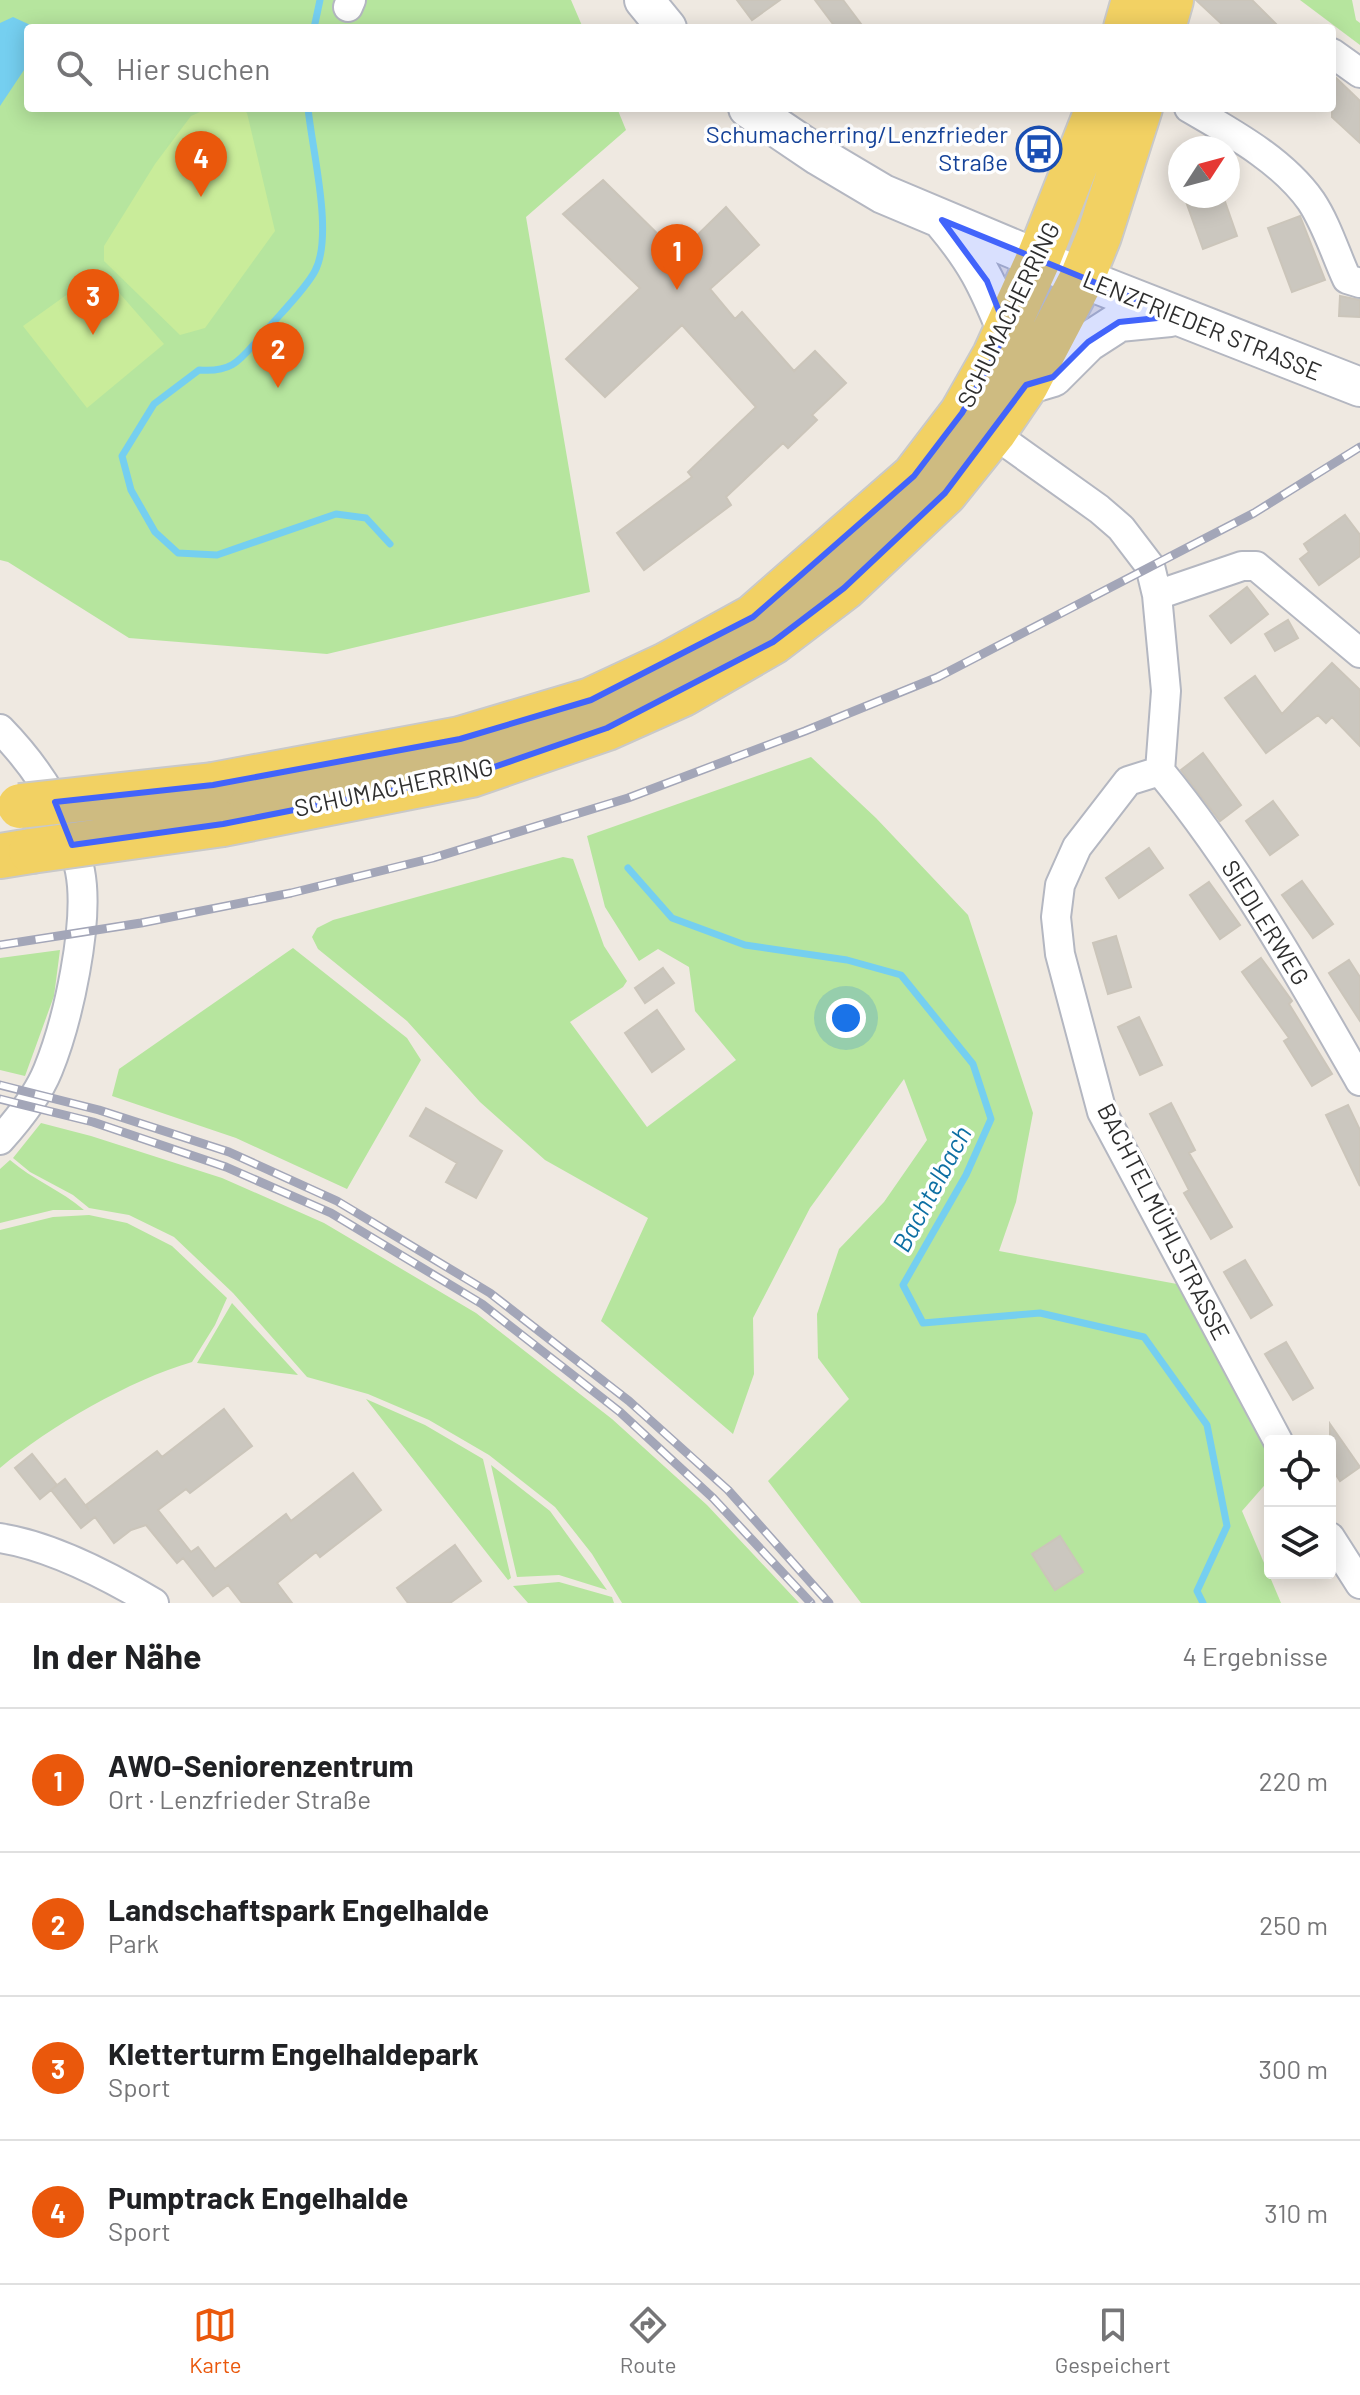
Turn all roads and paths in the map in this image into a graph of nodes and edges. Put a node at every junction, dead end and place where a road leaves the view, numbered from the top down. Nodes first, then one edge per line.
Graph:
1 (644, 0) edge
2 (1134, 0) edge
3 (1171, 0) edge
4 (664, 24) edge
5 (1127, 24) edge
6 (1164, 24) edge
7 (1336, 56) edge
8 (1360, 73) edge
9 (754, 112) edge
10 (1096, 112) edge
11 (1139, 112) edge
12 (1196, 112) edge
13 (942, 220) junction
14 (1038, 260) junction
15 (1082, 278) junction
16 (1360, 283) edge
17 (1177, 316) junction
18 (1006, 329) junction
19 (1026, 385) junction
20 (1356, 386) edge
21 (978, 423) junction
22 (1157, 595) junction
23 (1360, 653) edge
24 (0, 729) edge
25 (1160, 771) junction
26 (218, 805) junction
27 (10, 807) edge
28 (16, 853) edge
29 (1360, 1081) edge
30 (0, 1140) edge
31 (1275, 1435) edge
32 (0, 1538) edge
33 (1336, 1546) edge
34 (1360, 1584) edge
35 (135, 1598) edge

1 - 4 street
2 - 5 main road
3 - 6 main road
7 - 8 street
9 - 13 street, LENZFRIEDER STRASSE
10 - 14 main road, SCHUMACHERRING
11 - 15 main road, SCHUMACHERRING
12 - 16 street
13 - 14 street, LENZFRIEDER STRASSE
13 - 18 street
14 - 15 street, LENZFRIEDER STRASSE
14 - 18 main road, SCHUMACHERRING
15 - 17 street, LENZFRIEDER STRASSE
15 - 19 main road, SCHUMACHERRING
17 - 19 street
17 - 20 street, LENZFRIEDER STRASSE
18 - 21 main road, SCHUMACHERRING
19 - 21 main road, SCHUMACHERRING
21 - 22 street
21 - 26 main road, SCHUMACHERRING
22 - 23 street
22 - 25 street
24 - 30 street
25 - 29 street, SIEDLERWEG
25 - 31 street, BACHTELMÜHLSTRASSE
26 - 27 main road, SCHUMACHERRING, bridge
26 - 28 main road, SCHUMACHERRING, bridge
32 - 35 street
33 - 34 street

